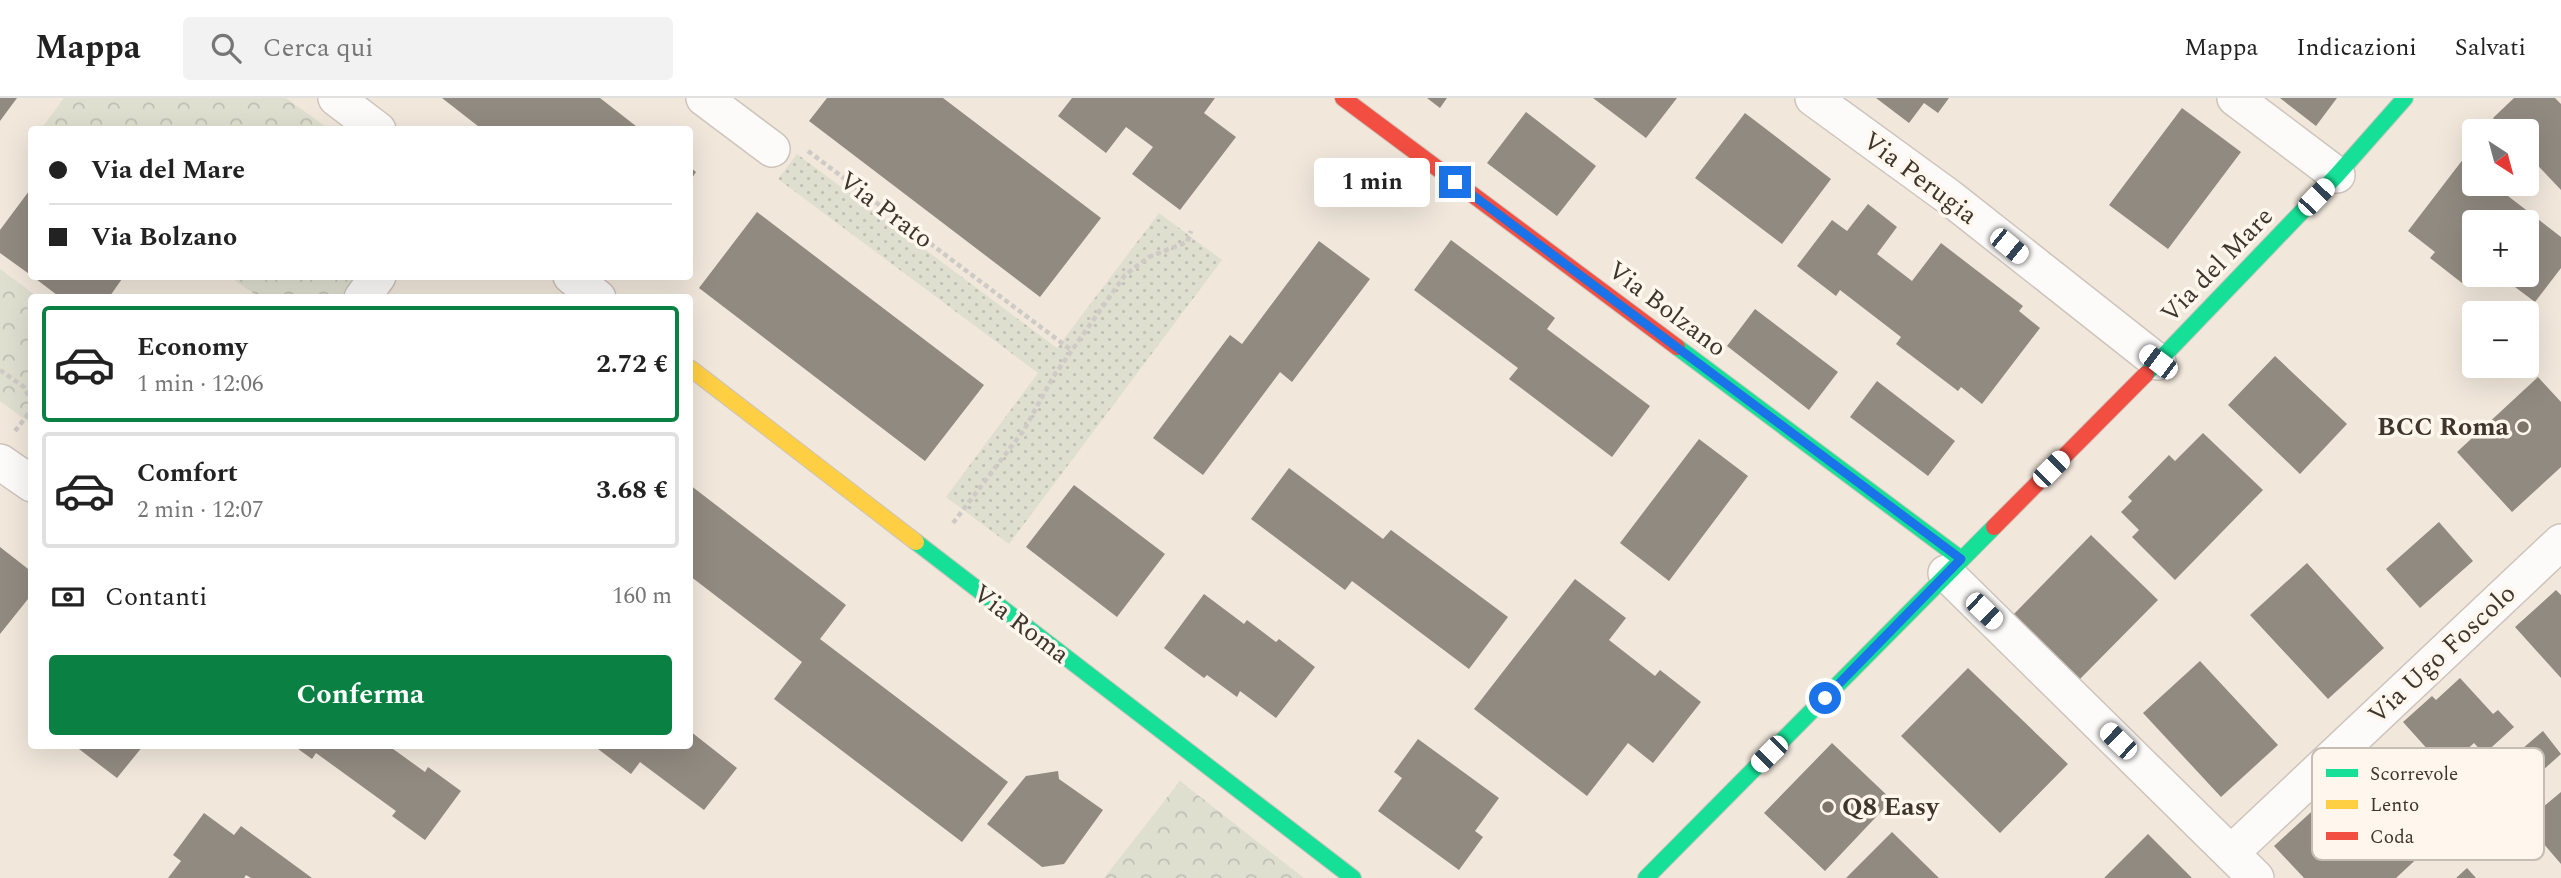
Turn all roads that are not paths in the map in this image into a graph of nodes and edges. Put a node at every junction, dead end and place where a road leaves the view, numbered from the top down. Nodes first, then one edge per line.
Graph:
1 (337, 98) edge
2 (705, 98) edge
3 (1343, 98) edge
4 (1813, 98) edge
5 (2235, 98) edge
6 (2405, 98) edge
7 (373, 126) edge
8 (772, 149) road end
9 (2337, 175) junction
10 (576, 280) edge
11 (593, 294) edge
12 (2158, 362) junction
13 (693, 370) edge
14 (0, 462) edge
15 (28, 481) edge
16 (2559, 547) edge
17 (1954, 566) junction
18 (2344, 748) edge
19 (2312, 777) edge
20 (2232, 852) junction
21 (1353, 878) edge
22 (1646, 878) edge
23 (2256, 878) edge

1 - 7 street
2 - 8 street
3 - 17 street, Via Bolzano
4 - 12 street, Via Perugia
5 - 9 street
6 - 9 street, Via del Mare
9 - 12 street, Via del Mare
10 - 11 street
12 - 17 street, Via del Mare
13 - 21 street, Via Roma
14 - 15 street
16 - 18 street, Via Ugo Foscolo
17 - 20 street
17 - 22 street, Via del Mare
19 - 20 street, Via Ugo Foscolo
20 - 23 street

